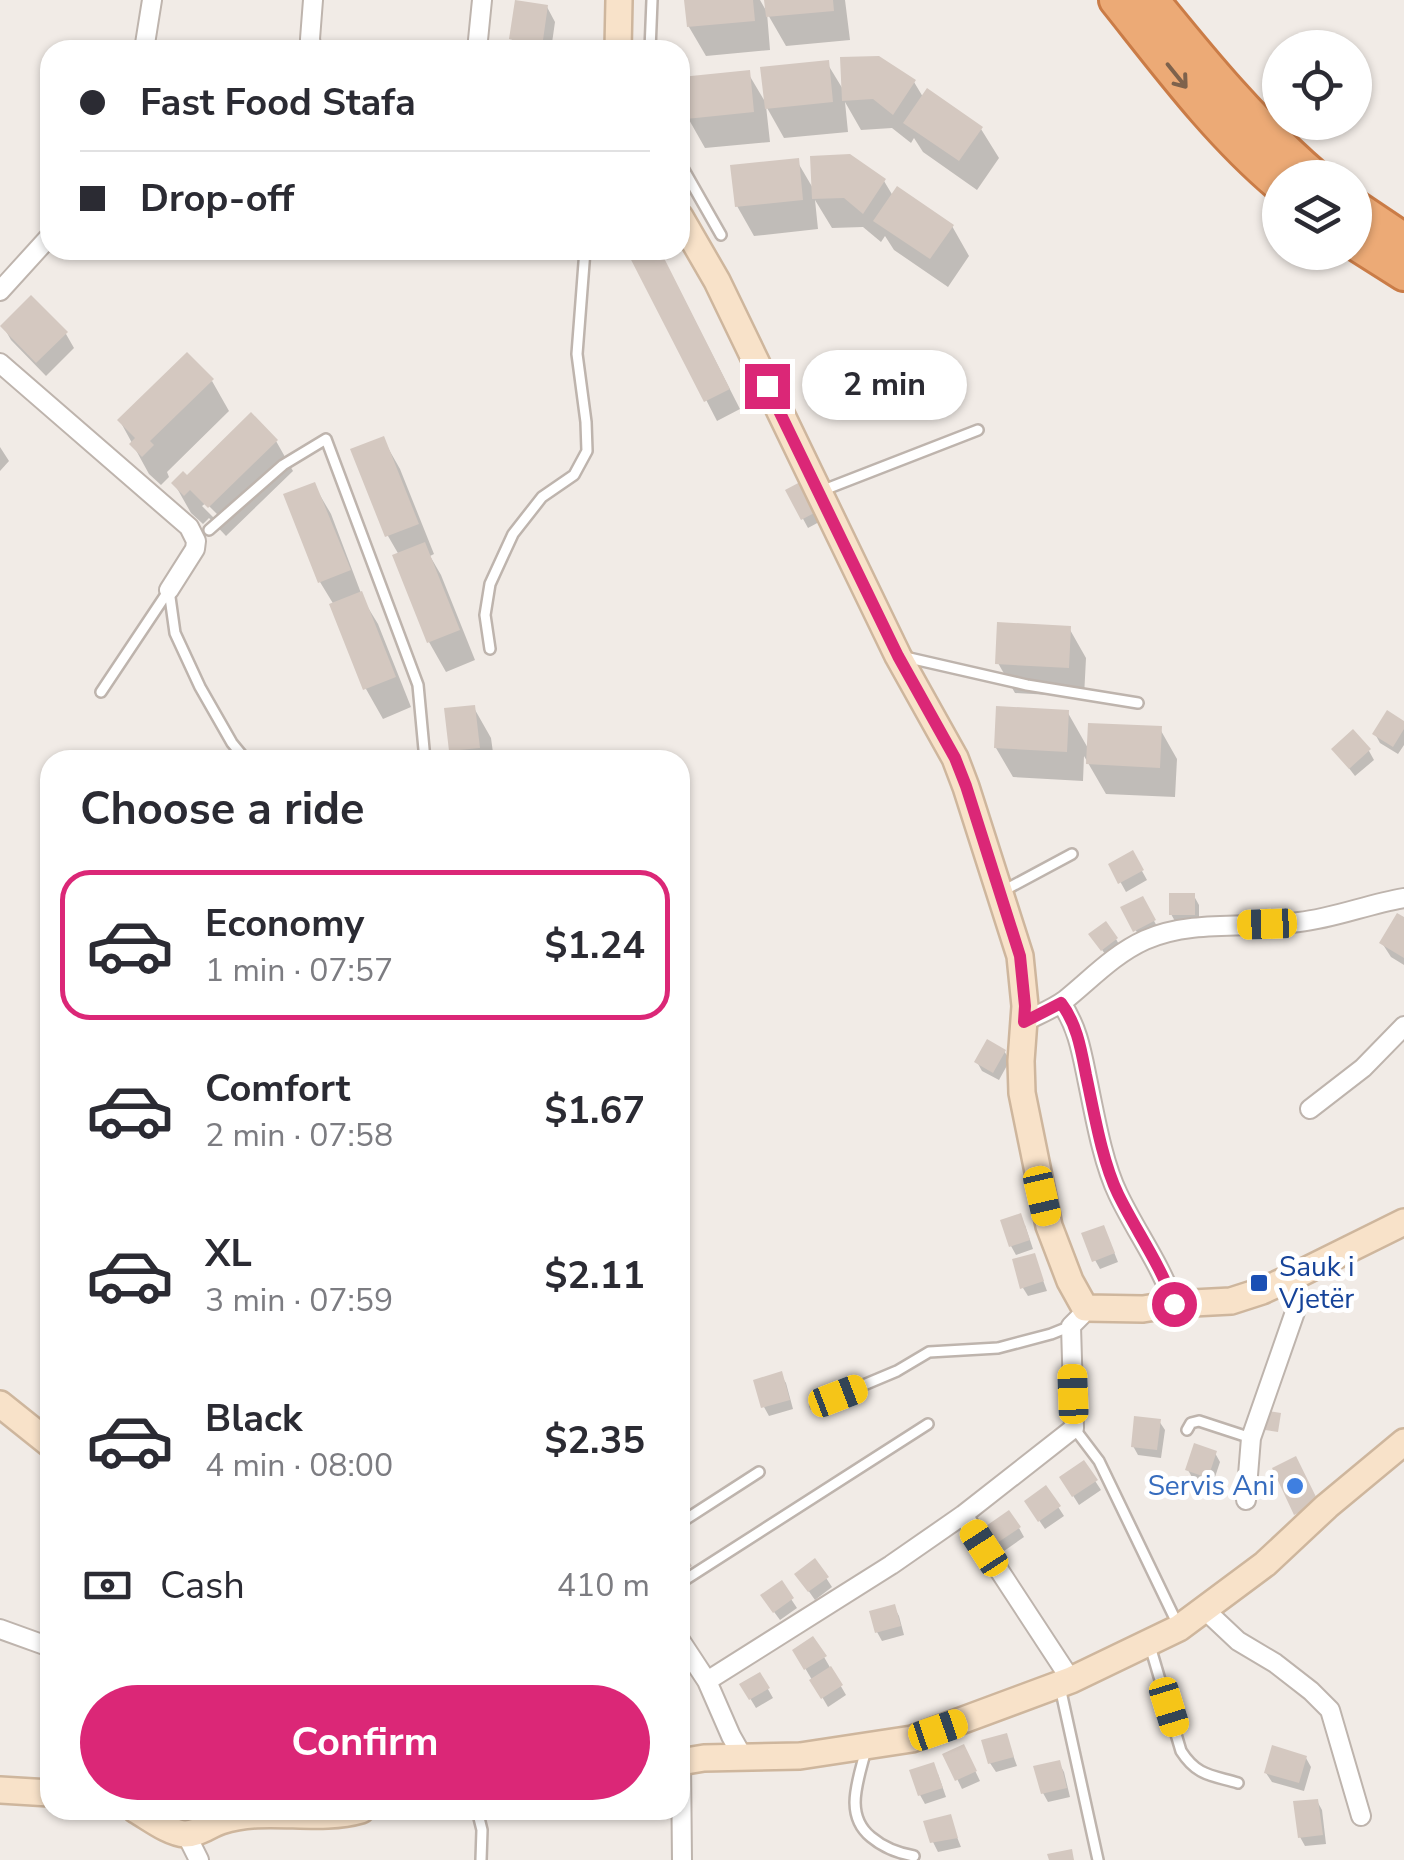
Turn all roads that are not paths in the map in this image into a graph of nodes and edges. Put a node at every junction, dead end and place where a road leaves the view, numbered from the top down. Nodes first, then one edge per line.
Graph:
1 (152, 0) edge
2 (313, 0) edge
3 (482, 0) edge
4 (619, 0) edge
5 (652, 0) edge
6 (1116, 0) edge
7 (1152, 0) edge
8 (146, 40) edge
9 (310, 40) edge
10 (480, 40) edge
11 (618, 40) edge
12 (650, 40) edge
13 (1295, 160) edge
14 (1262, 168) edge
15 (690, 181) edge
16 (1372, 219) edge
17 (690, 234) edge
18 (721, 235) dead end
19 (1404, 240) edge
20 (40, 247) edge
21 (1372, 254) edge
22 (584, 260) edge
23 (1404, 274) edge
24 (0, 292) edge
25 (0, 363) edge
26 (978, 430) dead end
27 (818, 492) junction
28 (202, 536) junction
29 (169, 590) junction
30 (490, 650) dead end
31 (898, 656) junction
32 (101, 692) dead end
33 (1138, 703) dead end
34 (238, 750) edge
35 (424, 750) edge
36 (1072, 854) dead end
37 (1000, 893) junction
38 (1404, 898) edge
39 (1061, 1003) junction
40 (1024, 1022) junction
41 (1404, 1026) edge
42 (1310, 1108) dead end
43 (1404, 1222) edge
44 (1297, 1275) junction
45 (1174, 1304) junction
46 (1078, 1317) junction
47 (0, 1404) edge
48 (816, 1405) dead end
49 (928, 1424) dead end
50 (1074, 1428) junction
51 (1187, 1430) dead end
52 (40, 1436) edge
53 (1251, 1438) junction
54 (1404, 1442) edge
55 (759, 1472) dead end
56 (1246, 1500) dead end
57 (962, 1515) junction
58 (690, 1517) edge
59 (690, 1577) edge
60 (1204, 1609) junction
61 (1179, 1628) junction
62 (0, 1629) edge
63 (40, 1643) edge
64 (1149, 1643) junction
65 (690, 1655) edge
66 (707, 1681) junction
67 (1065, 1682) junction
68 (867, 1746) junction
69 (744, 1759) junction
70 (690, 1761) edge
71 (1238, 1784) dead end
72 (0, 1790) edge
73 (40, 1792) edge
74 (1361, 1816) dead end
75 (154, 1820) edge
76 (228, 1820) edge
77 (480, 1820) edge
78 (685, 1820) edge
79 (186, 1834) junction
80 (914, 1856) dead end
81 (199, 1860) edge
82 (481, 1860) edge
83 (682, 1860) edge
84 (1098, 1860) edge

1 - 8 street
2 - 9 street
3 - 10 street
4 - 11 street
5 - 12 lane
6 -> 14 highway
7 - 13 highway
15 - 18 lane
16 - 19 highway
17 - 27 street
20 - 24 street
21 - 23 highway
22 - 30 lane
25 - 28 street
26 - 27 lane
27 - 31 street
28 - 29 street
28 - 35 lane
29 - 32 lane
29 - 34 lane
31 - 33 lane
31 - 37 street
36 - 37 lane
37 - 40 street
38 - 39 street
39 - 40 street
39 - 45 street
40 - 46 street
41 - 42 street
43 - 44 street
44 - 45 street
44 - 53 street
45 - 46 street
46 - 48 lane
46 - 50 street
47 - 52 street
49 - 59 lane
50 - 57 street
50 - 61 lane
51 - 53 lane
53 - 56 street
54 - 60 street
55 - 58 lane
57 - 66 street
57 - 67 street
60 - 61 street
60 - 74 street
61 - 64 street
62 - 63 street
64 - 67 street
64 - 71 lane
65 - 66 street
66 - 69 street
67 - 68 street
67 - 84 lane
68 - 69 street
68 - 80 lane
69 - 70 street
72 - 73 street
75 - 79 street
76 - 79 street
77 - 82 lane
78 - 83 street
79 - 81 street

